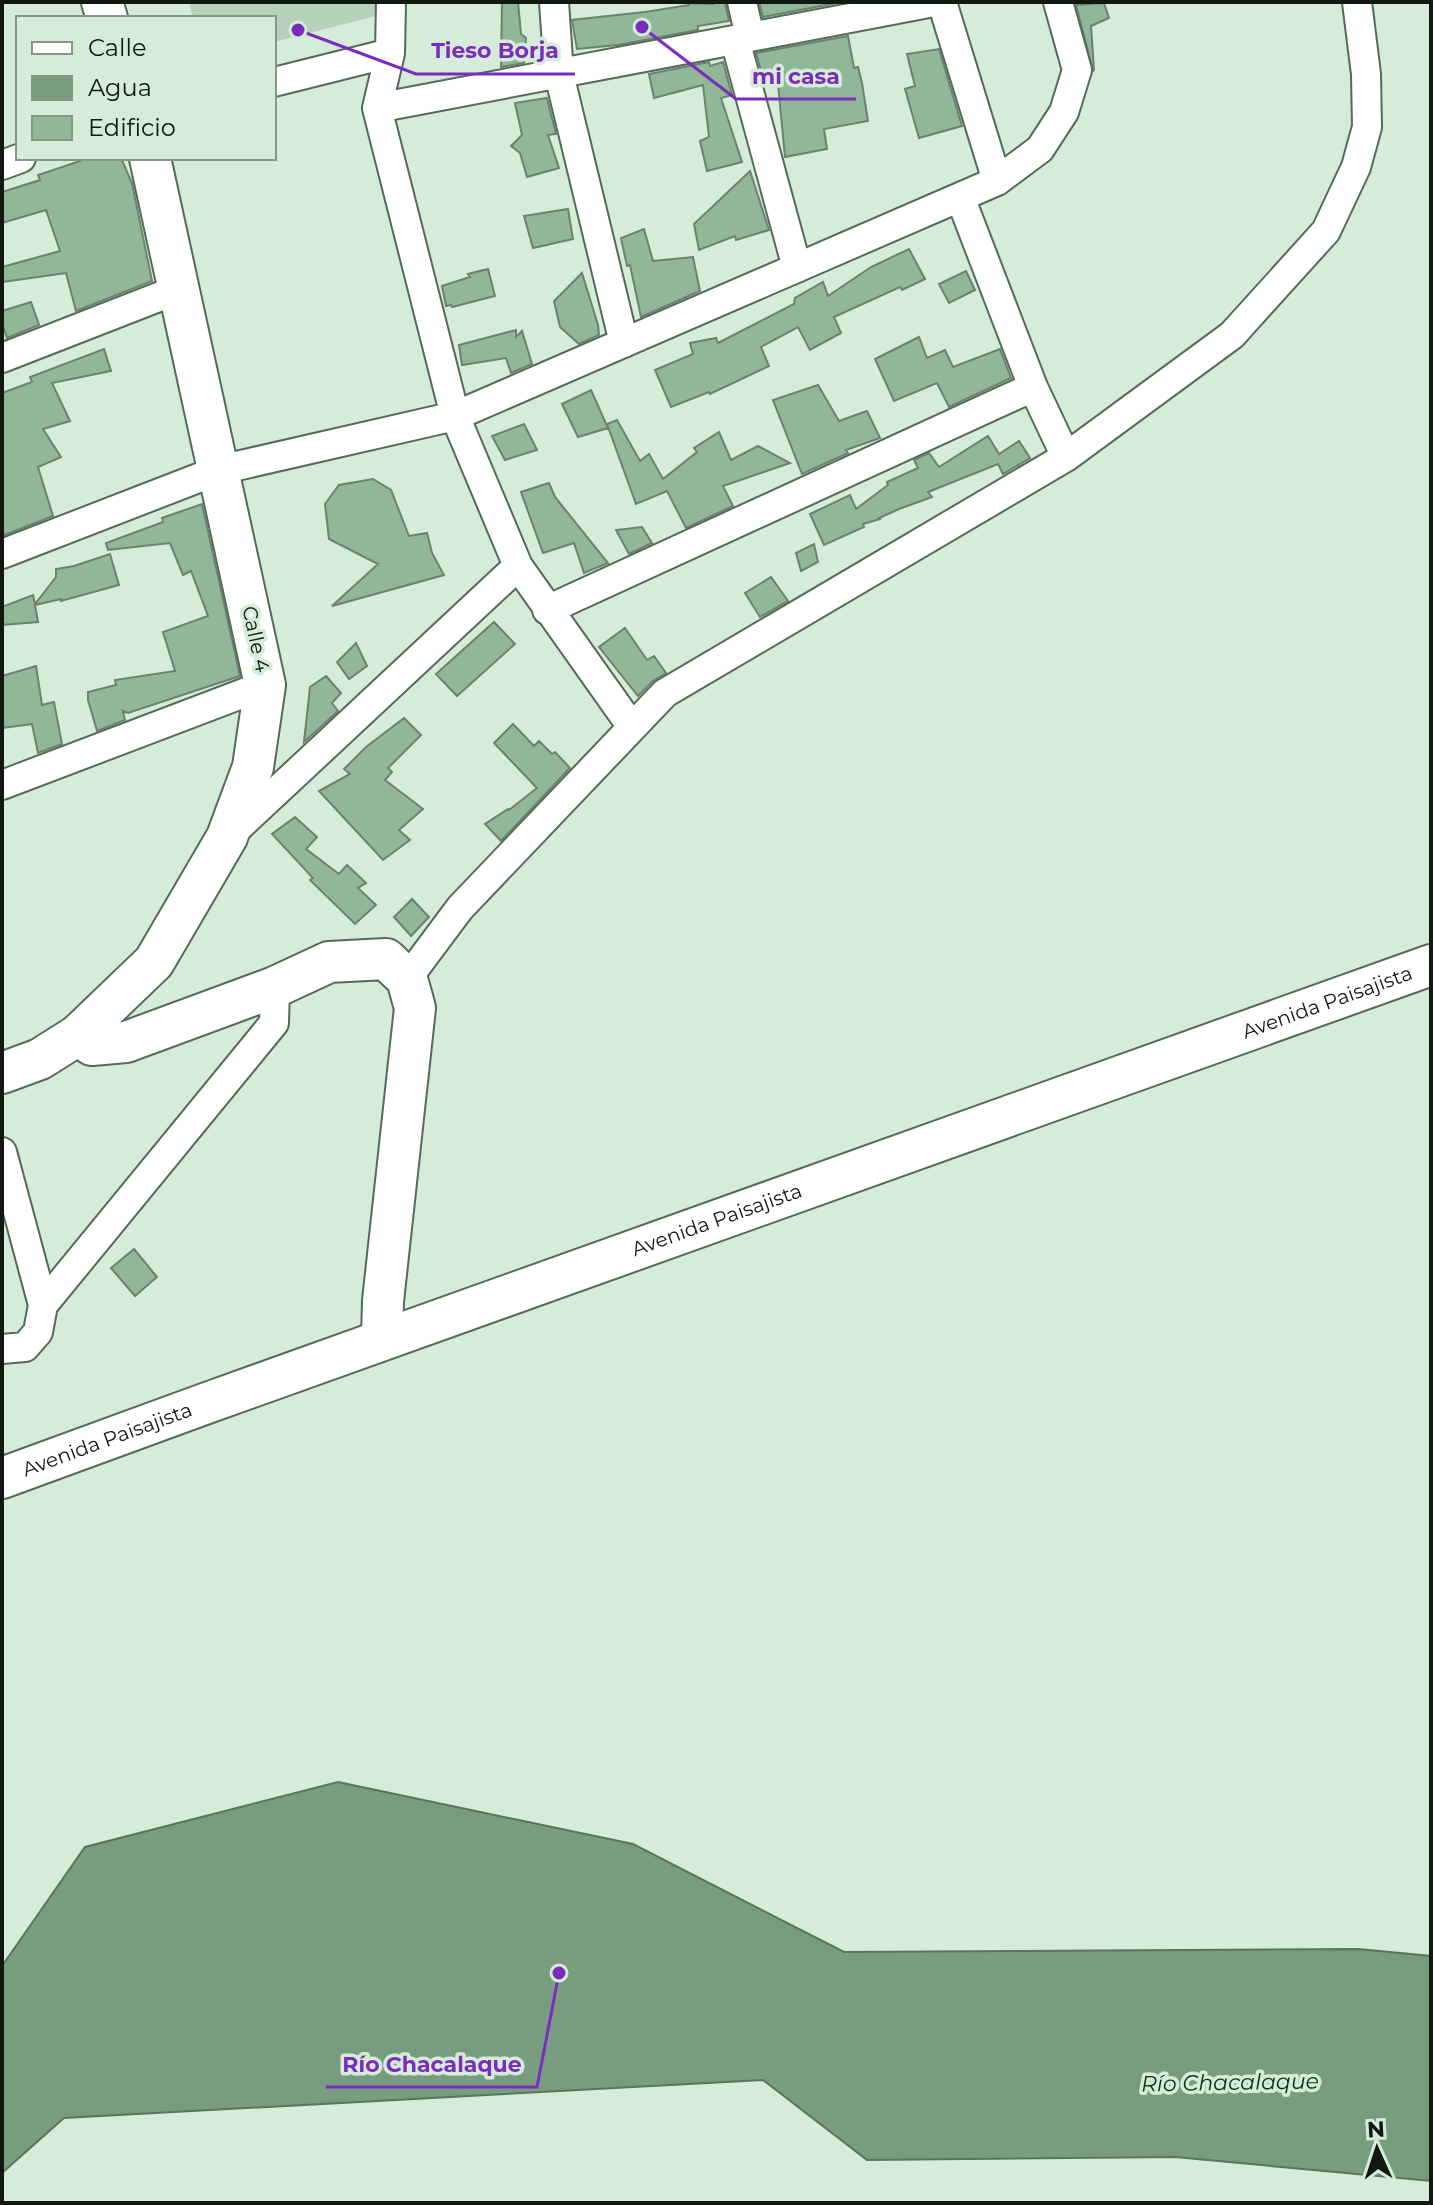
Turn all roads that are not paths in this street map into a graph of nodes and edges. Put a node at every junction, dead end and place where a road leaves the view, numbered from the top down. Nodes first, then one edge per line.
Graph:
1 (391, 2) edge
2 (554, 2) edge
3 (742, 2) edge
4 (934, 2) edge
5 (942, 2) edge
6 (1058, 2) edge
7 (1357, 2) edge
8 (742, 38) junction
9 (390, 53) junction
10 (559, 74) junction
11 (276, 82) edge
12 (377, 108) junction
13 (150, 160) edge
14 (997, 181) junction
15 (960, 197) junction
16 (797, 268) junction
17 (179, 289) junction
18 (624, 343) junction
19 (2, 358) edge
20 (1033, 387) junction
21 (455, 416) junction
22 (1066, 457) junction
23 (219, 470) junction
24 (2, 554) edge
25 (518, 566) junction
26 (547, 610) junction
27 (265, 685) junction
28 (632, 727) junction
29 (2, 785) edge
30 (227, 837) junction
31 (1431, 965) edge
32 (407, 979) junction
33 (275, 987) junction
34 (78, 1035) junction
35 (2, 1073) edge
36 (2, 1152) edge
37 (43, 1305) junction
38 (382, 1338) junction
39 (2, 1349) edge
40 (2, 1478) edge

1 - 9 street
2 - 10 street
3 - 8 street
4 - 8 street
5 - 14 street
6 - 14 street
7 - 22 street
8 - 10 street
8 - 16 street
9 - 11 street
9 - 12 street
10 - 12 street
10 - 18 street
12 - 21 street
13 - 17 street, Calle 4
14 - 15 street
15 - 16 street
15 - 20 street
16 - 18 street
17 - 19 street
17 - 23 street, Calle 4
18 - 21 street
20 - 22 street
20 - 26 street
21 - 23 street
21 - 25 street
22 - 28 street
23 - 24 street
23 - 27 street, Calle 4
25 - 26 street
25 - 30 street
26 - 28 street
27 - 29 street
27 - 30 street, Calle 4
28 - 32 street
30 - 34 street, Calle 4
31 - 38 street, Avenida Paisajista
32 - 33 street
32 - 38 street
33 - 34 street
33 - 37 street
34 - 35 street, Calle 4
36 - 37 street
37 - 39 street
38 - 40 street, Avenida Paisajista

